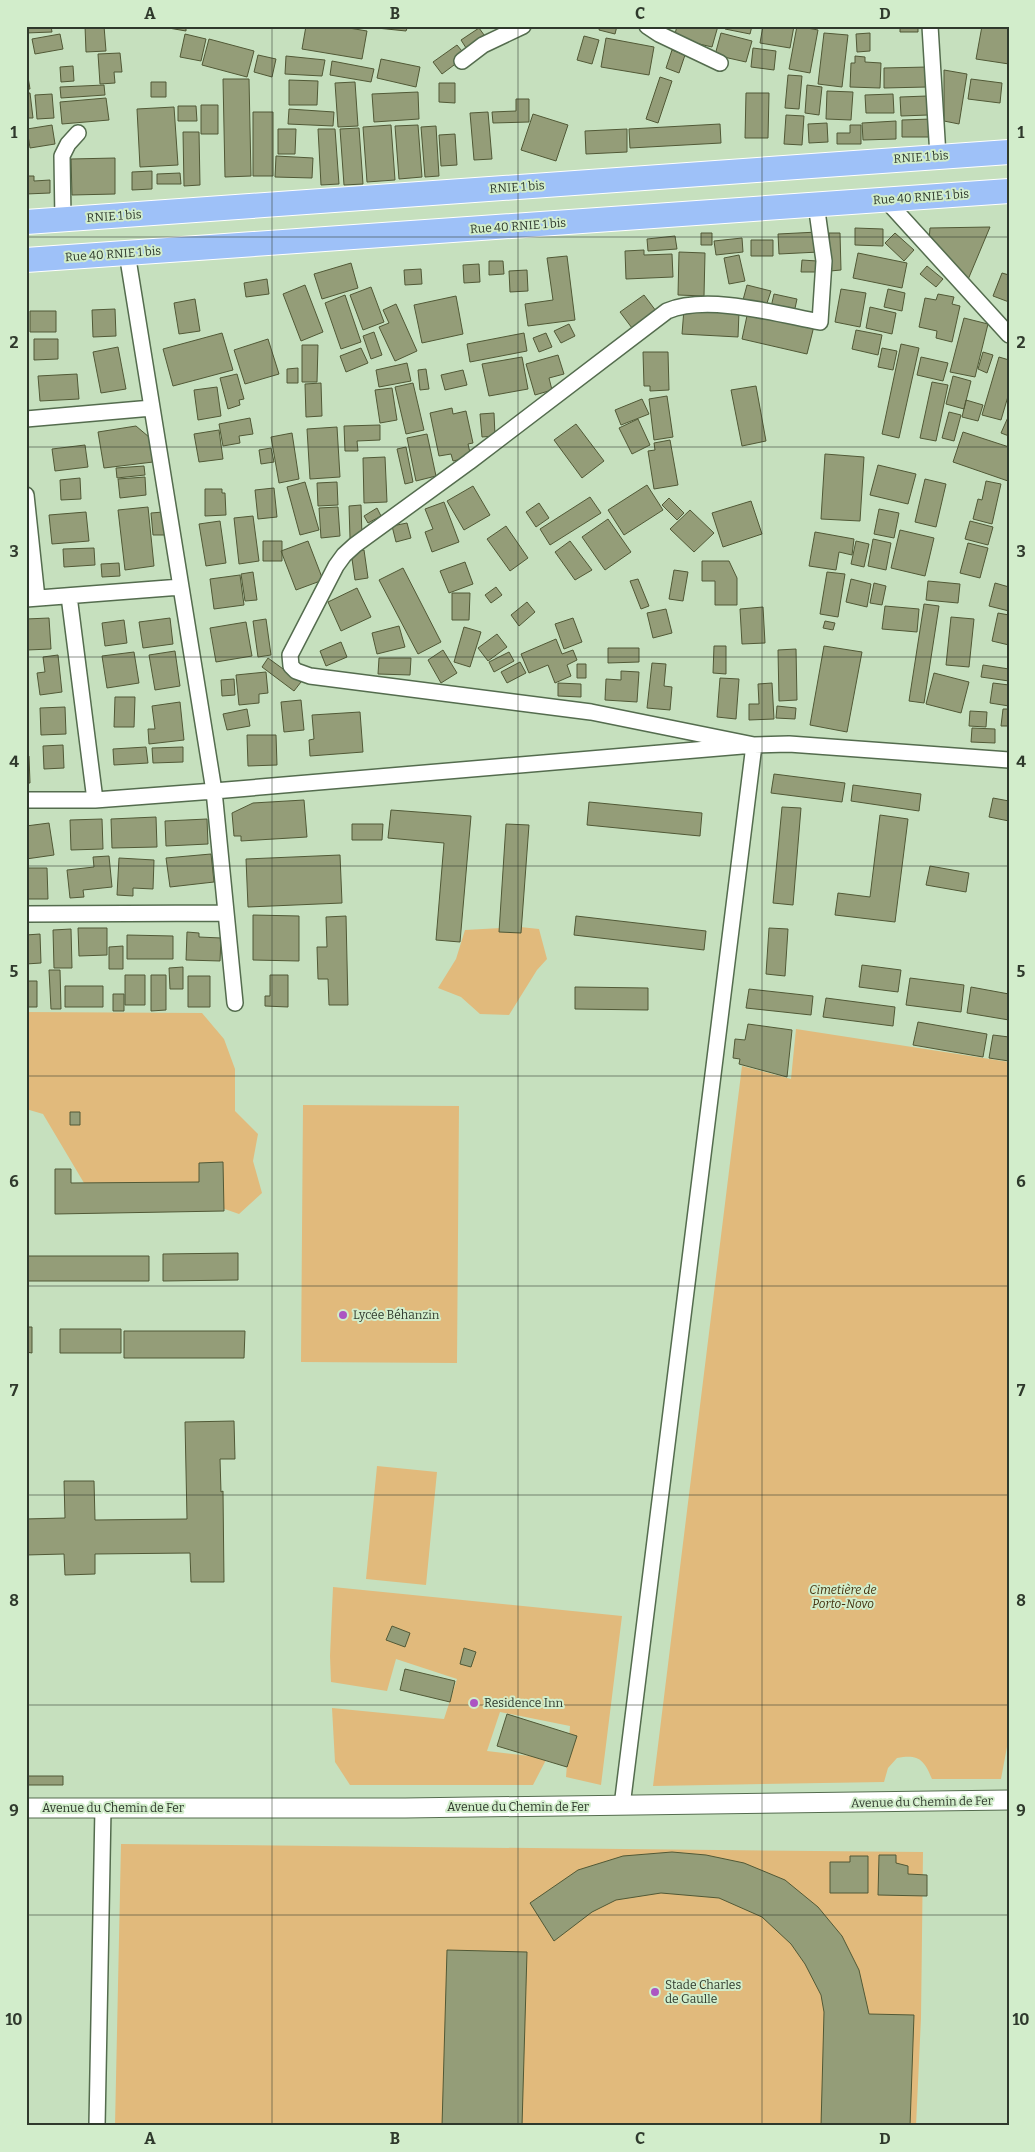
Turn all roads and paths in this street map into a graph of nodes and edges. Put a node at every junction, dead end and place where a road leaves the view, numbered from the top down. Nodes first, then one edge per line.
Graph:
1 (523, 26) edge
2 (647, 26) edge
3 (930, 26) edge
4 (462, 61) dead end
5 (720, 63) dead end
6 (78, 133) dead end
7 (1009, 152) edge
8 (938, 156) junction
9 (1009, 191) edge
10 (885, 199) junction
11 (816, 204) junction
12 (63, 220) junction
13 (26, 222) edge
14 (127, 253) junction
15 (26, 260) edge
16 (1009, 335) edge
17 (152, 408) junction
18 (26, 419) edge
19 (26, 495) edge
20 (181, 587) junction
21 (69, 596) junction
22 (32, 599) edge
23 (754, 745) junction
24 (1009, 760) edge
25 (214, 791) junction
26 (26, 800) edge
27 (95, 800) junction
28 (226, 913) junction
29 (26, 914) edge
30 (235, 1003) dead end
31 (1009, 1800) edge
32 (622, 1806) junction
33 (26, 1808) edge
34 (103, 1808) junction
35 (97, 2126) edge

1 - 4 street
2 - 5 street
3 - 8 street
6 - 12 street
7 - 8 main road, RNIE 1 bis
8 - 12 main road, RNIE 1 bis
9 - 10 main road, Rue 40 RNIE 1 bis
10 - 11 main road, Rue 40 RNIE 1 bis
10 - 16 street
11 - 14 main road, Rue 40 RNIE 1 bis
11 - 23 street
12 - 13 main road, RNIE 1 bis
14 - 15 main road, Rue 40 RNIE 1 bis
14 - 17 street
17 - 18 street
17 - 20 street
19 - 22 street
20 - 21 street
20 - 25 street
21 - 22 street
21 - 27 street
23 - 24 street
23 - 25 street
23 - 32 street
25 - 27 street
25 - 28 street
26 - 27 street
28 - 29 street
28 - 30 street
31 - 32 street, Avenue du Chemin de Fer
32 - 34 street, Avenue du Chemin de Fer
33 - 34 street, Avenue du Chemin de Fer
34 - 35 street

